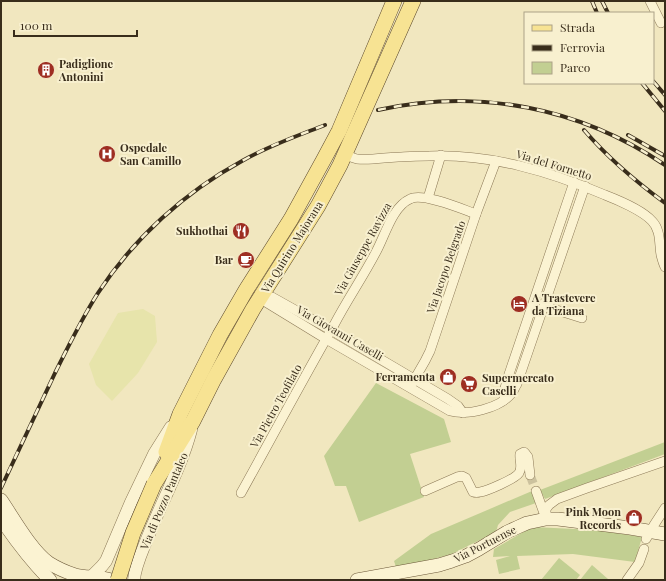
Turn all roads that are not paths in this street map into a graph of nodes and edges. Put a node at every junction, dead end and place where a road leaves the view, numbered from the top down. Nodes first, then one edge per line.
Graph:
1 (394, 1) edge
2 (413, 1) edge
3 (650, 1) edge
4 (653, 12) edge
5 (654, 13) edge
6 (661, 23) dead end
7 (339, 131) junction
8 (345, 155) junction
9 (441, 156) junction
10 (496, 161) junction
11 (574, 182) junction
12 (585, 186) junction
13 (308, 189) junction
14 (428, 198) junction
15 (315, 210) junction
16 (476, 214) junction
17 (665, 267) edge
18 (246, 290) junction
19 (261, 296) junction
20 (530, 310) junction
21 (543, 310) junction
22 (582, 318) dead end
23 (331, 330) junction
24 (326, 339) junction
25 (414, 379) junction
26 (410, 388) junction
27 (504, 400) junction
28 (463, 413) junction
29 (186, 418) junction
30 (665, 461) edge
31 (530, 475) tunnel mouth
32 (425, 491) dead end
33 (536, 491) tunnel mouth
34 (241, 492) dead end
35 (1, 500) edge
36 (665, 508) edge
37 (1, 518) edge
38 (546, 519) junction
39 (665, 534) edge
40 (648, 535) junction
41 (644, 549) dead end
42 (109, 554) junction
43 (135, 575) edge
44 (91, 577) junction
45 (50, 580) edge
46 (111, 580) edge
47 (118, 580) edge
48 (357, 580) edge
49 (627, 580) edge

1 - 7 main road, Via Quirino Majorana
2 - 8 main road, Via Quirino Majorana
3 - 4 street
5 - 6 street
7 - 8 main road
7 - 13 main road, Via Quirino Majorana
8 - 9 street, Via del Fornetto
8 - 15 main road, Via Quirino Majorana
9 - 10 street, Via del Fornetto
9 - 14 street
10 - 11 street, Via del Fornetto
10 - 16 street, Via Jacopo Belgrado
11 - 12 street, Via del Fornetto
11 - 20 street
12 - 17 street, Via del Fornetto
12 - 21 street
13 - 15 main road
13 - 18 main road, Via Quirino Majorana
14 - 16 street, Via Giuseppe Ravizza
14 - 23 street, Via Giuseppe Ravizza
15 - 19 main road, Via Quirino Majorana
16 - 25 street, Via Jacopo Belgrado
18 - 19 main road
18 - 29 main road, Via Quirino Majorana
19 - 23 street, Via Giovanni Caselli
19 - 24 street, Via Giovanni Caselli
19 - 29 main road, Via Quirino Majorana
20 - 21 street
20 - 27 street
21 - 22 street
21 - 27 street
23 - 24 street, Via Pietro Teofilato
23 - 25 street, Via Giovanni Caselli
24 - 26 street, Via Giovanni Caselli
24 - 34 street, Via Pietro Teofilato
25 - 26 street
25 - 28 street, Via Giovanni Caselli
26 - 28 street, Via Giovanni Caselli
27 - 28 street
29 - 42 street, Via Quirino Majorana
29 - 43 street, Via di Pozzo Pantaleo
29 - 47 main road, Via Quirino Majorana, bridge
30 - 38 street
31 - 32 street
33 - 38 street
35 - 44 main road
36 - 40 street
37 - 45 main road
38 - 40 main road, Via Portuense
38 - 48 main road, Via Portuense
39 - 40 main road, Via Portuense
41 - 49 street
42 - 43 street
42 - 44 street, Via Quirino Majorana
44 - 46 main road

